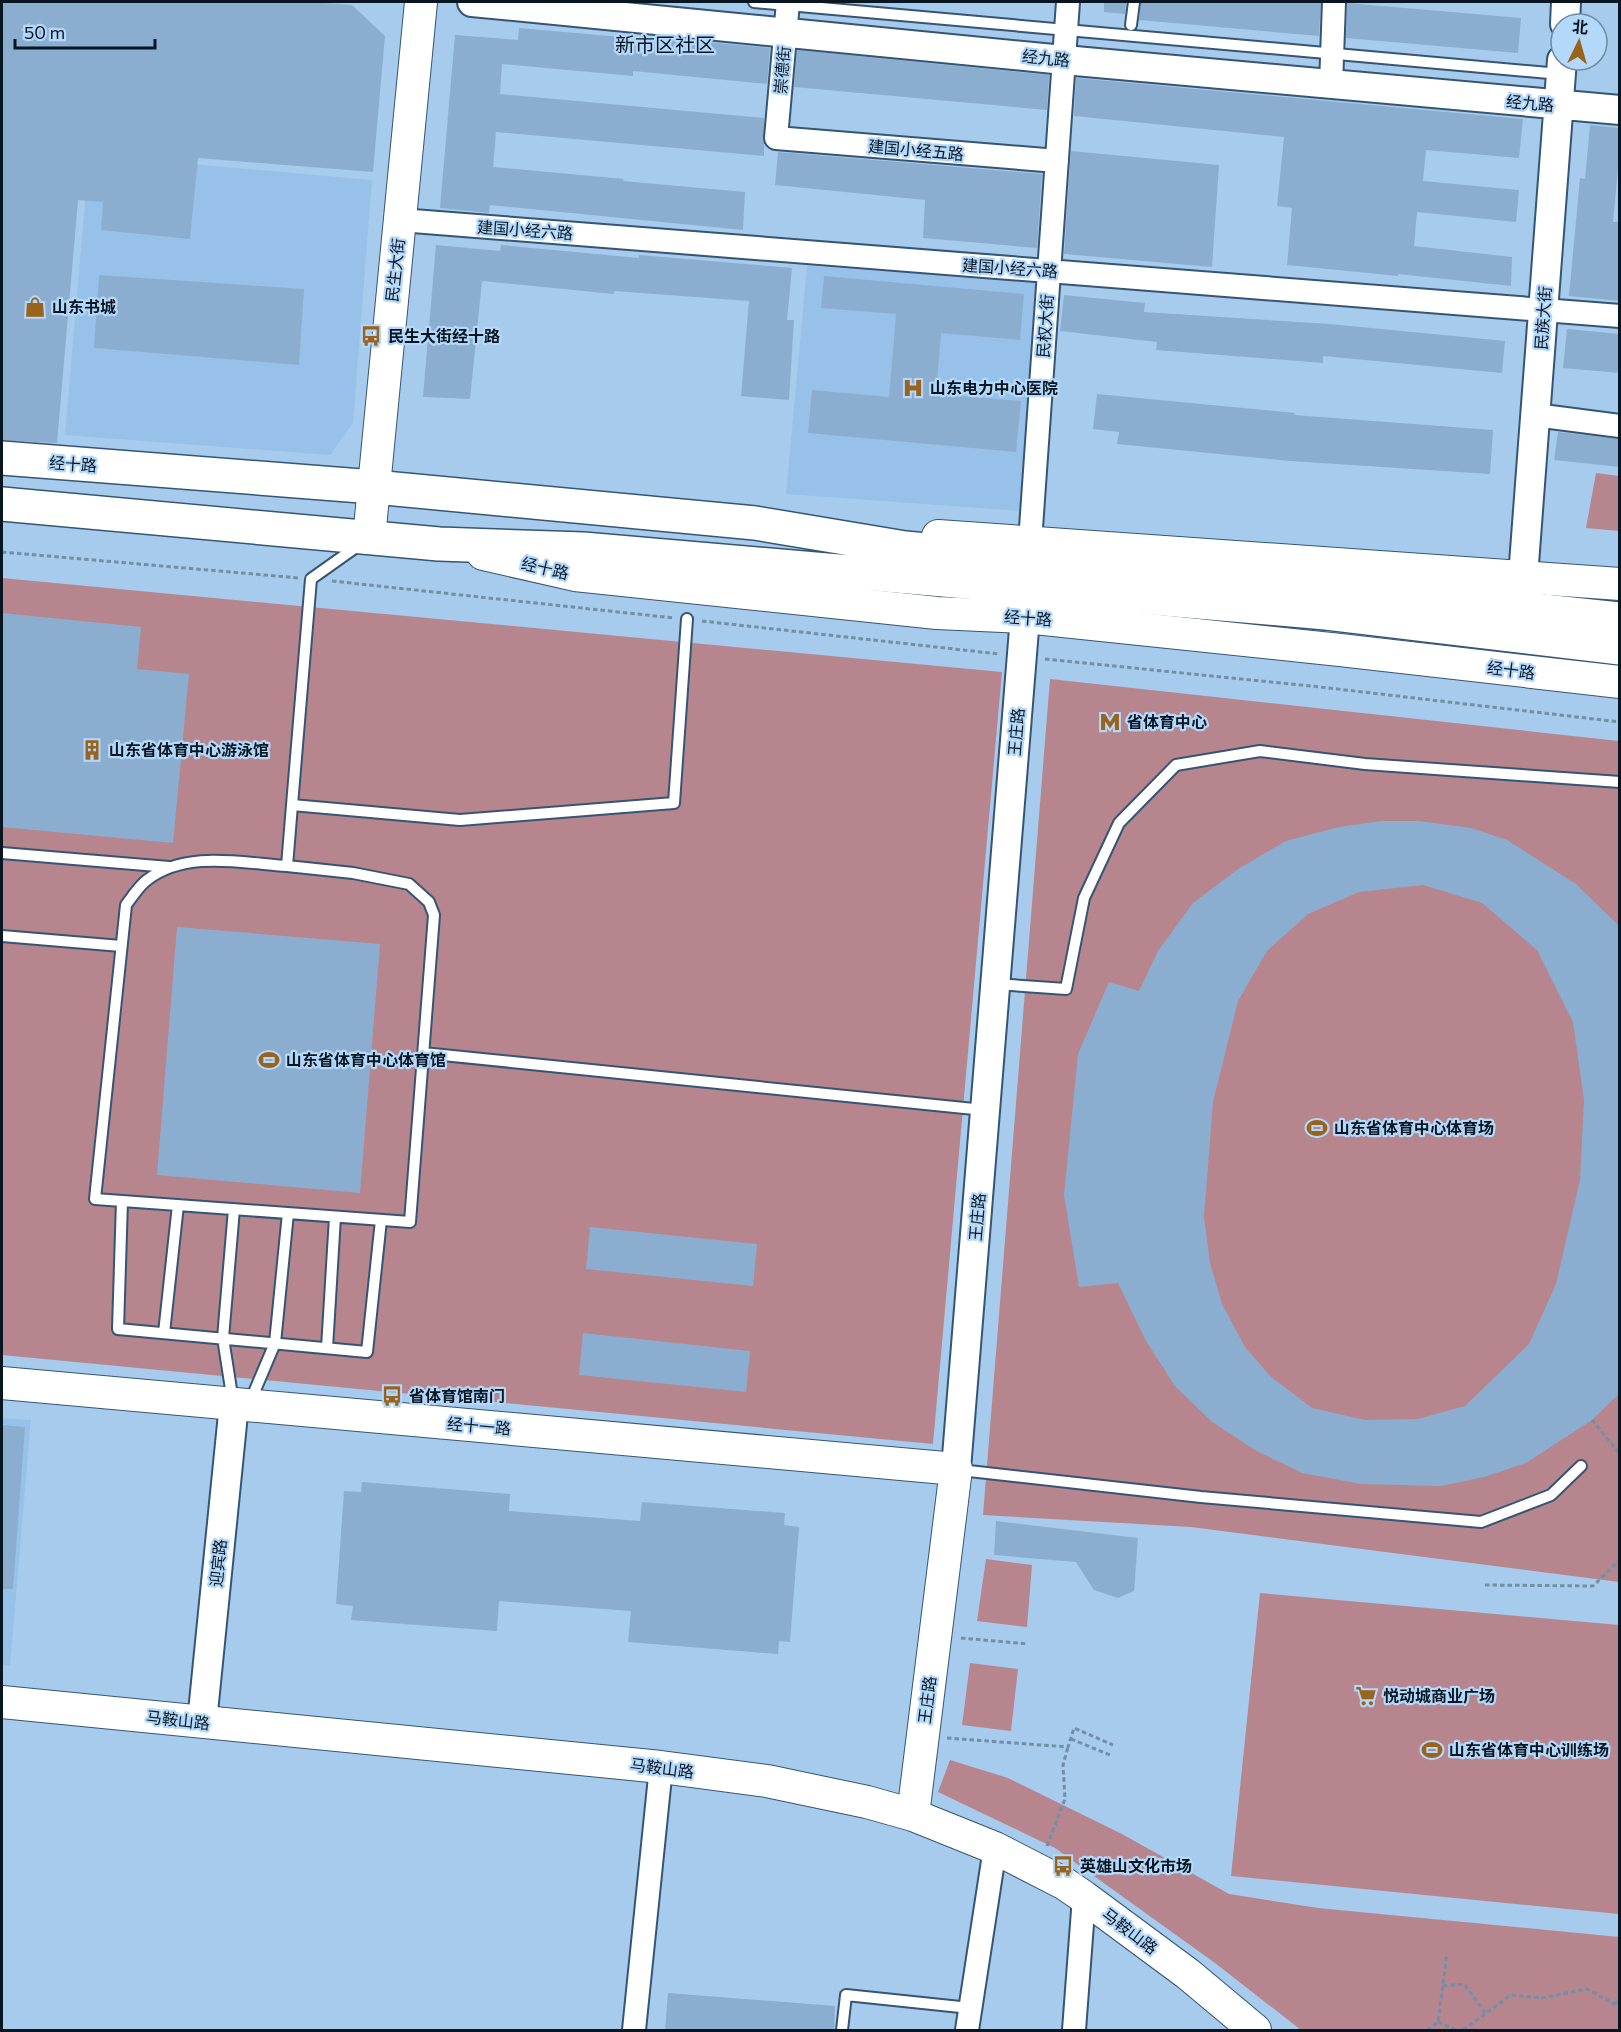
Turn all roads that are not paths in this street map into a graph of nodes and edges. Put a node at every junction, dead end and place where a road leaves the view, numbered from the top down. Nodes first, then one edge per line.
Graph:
1 (421, 2) edge
2 (472, 2) edge
3 (754, 2) edge
4 (1068, 2) edge
5 (1134, 2) edge
6 (1335, 2) edge
7 (788, 3) edge
8 (1131, 25) dead end
9 (1066, 30) junction
10 (786, 33) junction
11 (1332, 53) junction
12 (1064, 60) junction
13 (1549, 66) edge
14 (1561, 72) edge
15 (1331, 85) junction
16 (1558, 106) junction
17 (1620, 110) edge
18 (776, 138) joint
19 (1057, 161) junction
20 (400, 220) junction
21 (1048, 271) junction
22 (1544, 309) junction
23 (1620, 316) edge
24 (1535, 415) junction
25 (1620, 426) edge
26 (2, 458) edge
27 (374, 487) junction
28 (2, 504) edge
29 (755, 523) junction
30 (369, 538) junction
31 (1030, 542) junction
32 (439, 544) junction
33 (1523, 577) junction
34 (1577, 581) junction
35 (1620, 584) edge
36 (1620, 606) edge
37 (1025, 617) junction
38 (687, 619) road end
39 (1620, 619) edge
40 (1620, 648) edge
41 (1620, 664) edge
42 (1568, 676) junction
43 (1620, 682) edge
44 (1620, 782) edge
45 (292, 805) junction
46 (2, 852) edge
47 (287, 866) junction
48 (169, 867) junction
49 (2, 936) edge
50 (121, 946) junction
51 (996, 984) junction
52 (423, 1053) junction
53 (986, 1110) junction
54 (122, 1201) junction
55 (178, 1205) junction
56 (234, 1209) junction
57 (288, 1213) junction
58 (335, 1217) junction
59 (381, 1220) junction
60 (164, 1333) junction
61 (223, 1338) junction
62 (276, 1343) junction
63 (327, 1348) junction
64 (2, 1383) edge
65 (241, 1405) junction
66 (1581, 1466) dead end
67 (956, 1469) junction
68 (2, 1702) edge
69 (210, 1723) junction
70 (661, 1767) junction
71 (913, 1815) junction
72 (995, 1848) junction
73 (1084, 1897) junction
74 (969, 2019) edge
75 (634, 2031) edge
76 (842, 2031) edge
77 (1074, 2031) edge
78 (1255, 2031) edge

1 - 20 main road, 民生大街
2 - 10 street, 经九路
3 - 7 lane
4 - 9 street, 民权大街
5 - 8 lane
6 - 11 street
7 - 9 lane
7 - 10 street, 崇德街
9 - 11 lane
9 - 12 street, 民权大街
10 - 12 street, 经九路
10 - 18 street, 崇德街
11 - 13 lane
11 - 15 street
12 - 15 street, 经九路
12 - 19 street, 民权大街
14 - 16 street, 民族大街
15 - 16 street, 经九路
16 - 17 street, 经九路
16 - 22 street, 民族大街
18 - 19 street, 建国小经五路
19 - 21 street, 民权大街
20 - 21 street, 建国小经六路
20 - 27 main road, 民生大街
21 - 22 street, 建国小经六路
21 - 31 street, 民权大街
22 - 23 street, 建国小经六路
22 - 24 street, 民族大街
24 - 25 street
24 - 33 street, 民族大街
26 - 27 highway, 经十路
27 - 29 highway, 经十路
27 - 30 main road, 民生大街
28 - 30 highway, 经十路
29 - 31 main road, 经十路
29 - 39 highway, 经十路
30 - 32 highway, 经十路
30 - 45 lane
31 - 33 main road, 经十路
32 - 37 main road, 经十路
32 - 40 highway, 经十路
33 - 34 main road, 经十路
34 - 35 main road, 经十路
34 - 36 main road
37 - 42 main road, 经十路
37 - 51 street, 王庄路
38 - 45 lane
41 - 42 main road
42 - 43 main road, 经十路
44 - 51 lane
45 - 47 lane
46 - 48 lane
47 - 48 lane
47 - 52 lane
48 - 50 lane
49 - 50 lane
50 - 54 lane
51 - 53 street, 王庄路
52 - 53 lane
52 - 59 lane
53 - 67 street, 王庄路
54 - 55 lane
54 - 60 lane
55 - 56 lane
55 - 60 lane
56 - 57 lane
56 - 61 lane
57 - 58 lane
57 - 62 lane
58 - 59 lane
58 - 63 lane
59 - 63 lane
60 - 61 lane
61 - 62 lane
61 - 65 lane
62 - 63 lane
62 - 65 lane
64 - 65 main road, 经十一路
65 - 67 main road, 经十一路
65 - 69 street, 迎宾路
66 - 67 lane
67 - 71 main road, 王庄路
68 - 69 main road, 马鞍山路
69 - 70 main road, 马鞍山路
70 - 71 main road, 马鞍山路
70 - 75 street
71 - 72 main road, 马鞍山路
72 - 73 main road, 马鞍山路
72 - 74 street
73 - 77 street
73 - 78 main road, 马鞍山路
74 - 76 lane

